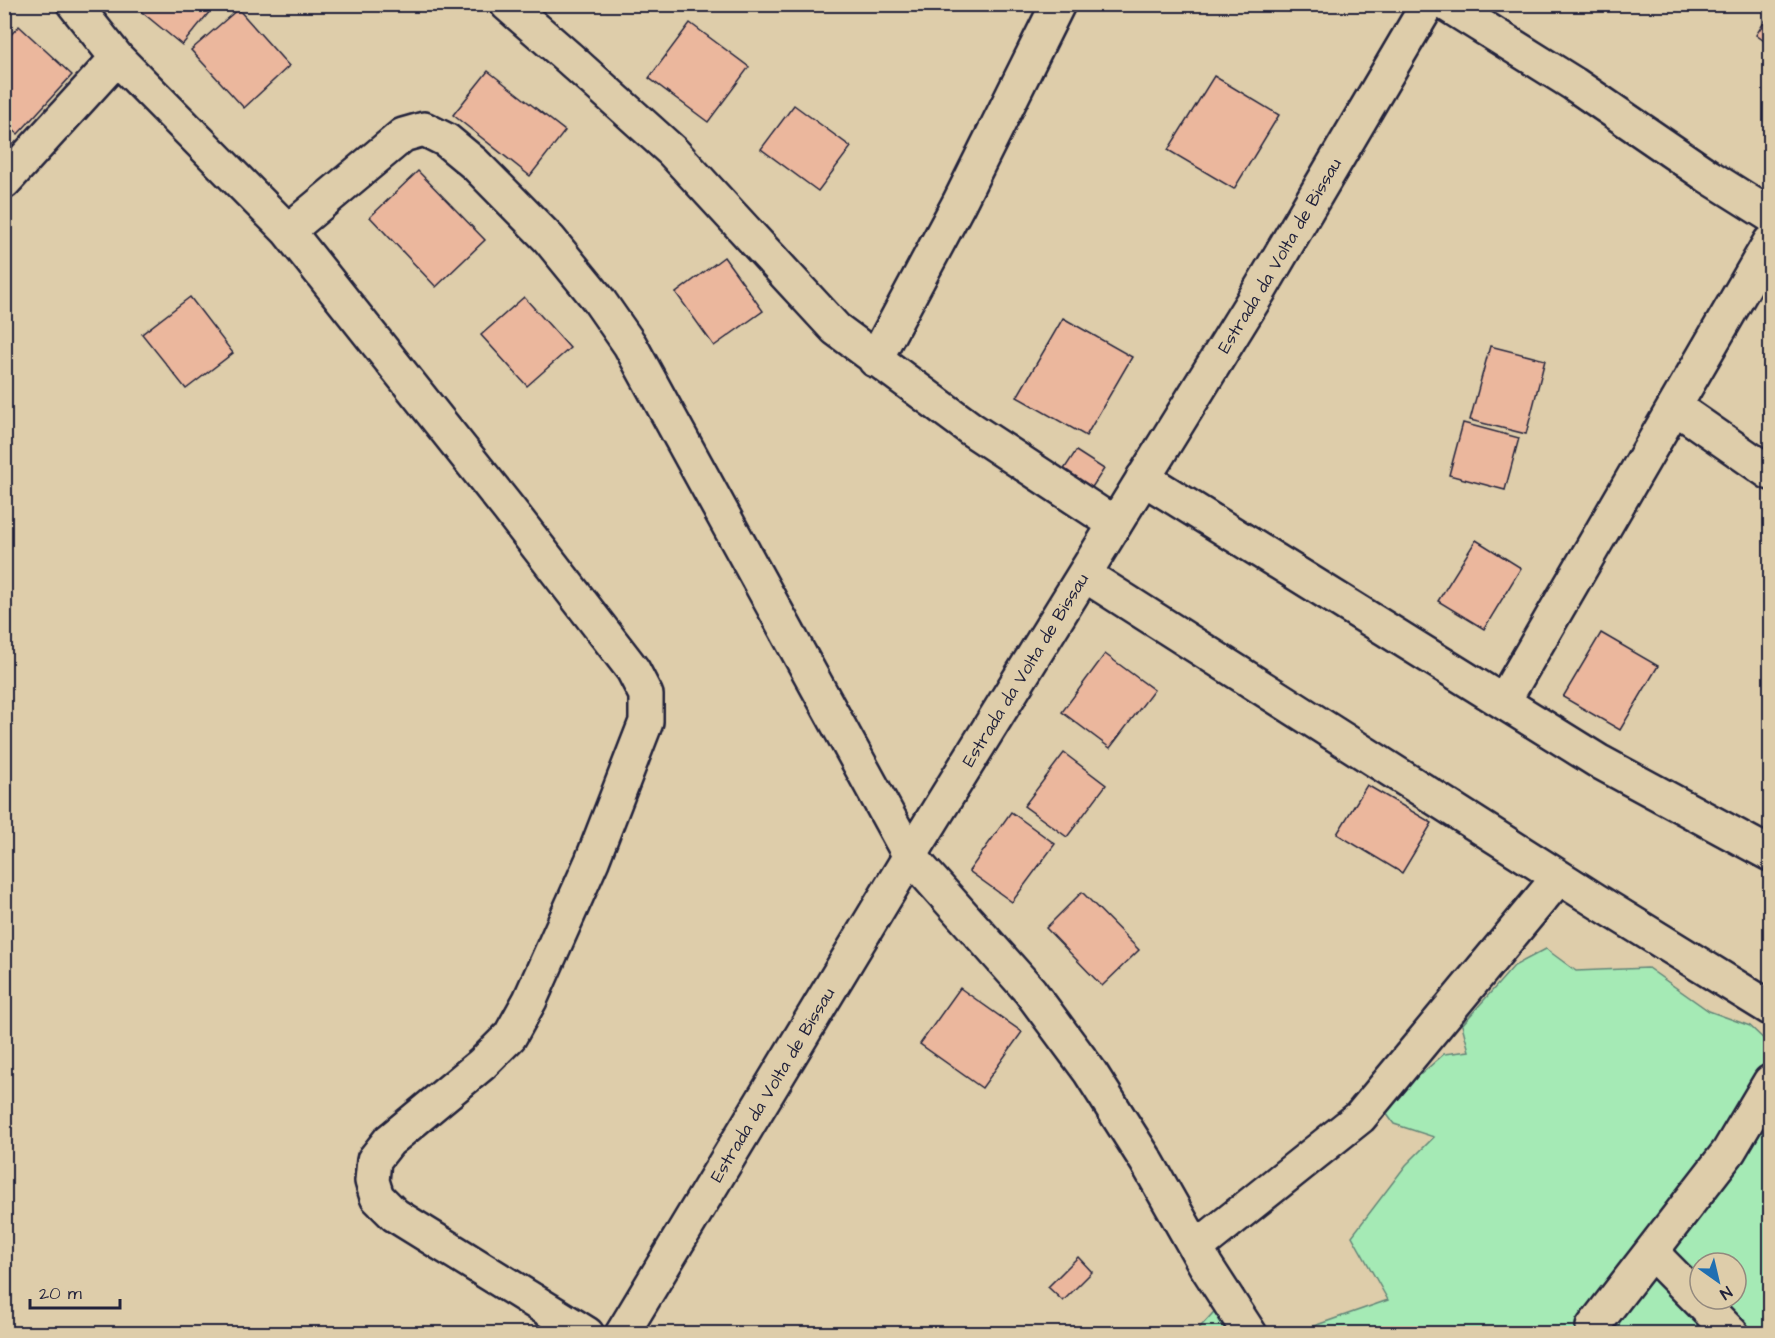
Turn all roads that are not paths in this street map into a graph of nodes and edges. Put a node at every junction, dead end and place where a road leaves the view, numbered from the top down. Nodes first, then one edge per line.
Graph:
1 (74, 4) edge
2 (507, 4) edge
3 (1058, 4) edge
4 (1428, 4) edge
5 (1446, 4) edge
6 (117, 58) junction
7 (4, 182) edge
8 (1770, 216) edge
9 (288, 231) junction
10 (1770, 242) edge
11 (875, 360) junction
12 (1674, 407) junction
13 (1770, 473) edge
14 (1143, 478) junction
15 (1115, 524) junction
16 (1084, 575) junction
17 (1503, 702) junction
18 (1770, 854) edge
19 (910, 856) junction
20 (1559, 877) junction
21 (1770, 1008) edge
22 (1770, 1082) edge
23 (1196, 1248) junction
24 (1651, 1252) junction
25 (1593, 1328) dead end
26 (587, 1334) edge
27 (621, 1334) edge
28 (1251, 1334) edge
29 (1732, 1334) edge

1 - 6 street
2 - 11 street
3 - 11 street
4 - 14 street, Estrada da Volta de Bissau
5 - 8 street
6 - 7 street
6 - 9 street
9 - 19 street
9 - 26 street
10 - 12 street
11 - 15 street
12 - 13 street
12 - 17 street
14 - 15 street, Estrada da Volta de Bissau
14 - 17 street
15 - 16 street, Estrada da Volta de Bissau
16 - 19 street, Estrada da Volta de Bissau
16 - 20 street
17 - 18 street
19 - 23 street
19 - 27 street, Estrada da Volta de Bissau
20 - 21 street
20 - 23 street
22 - 24 street
23 - 28 street
24 - 25 street
24 - 29 street

